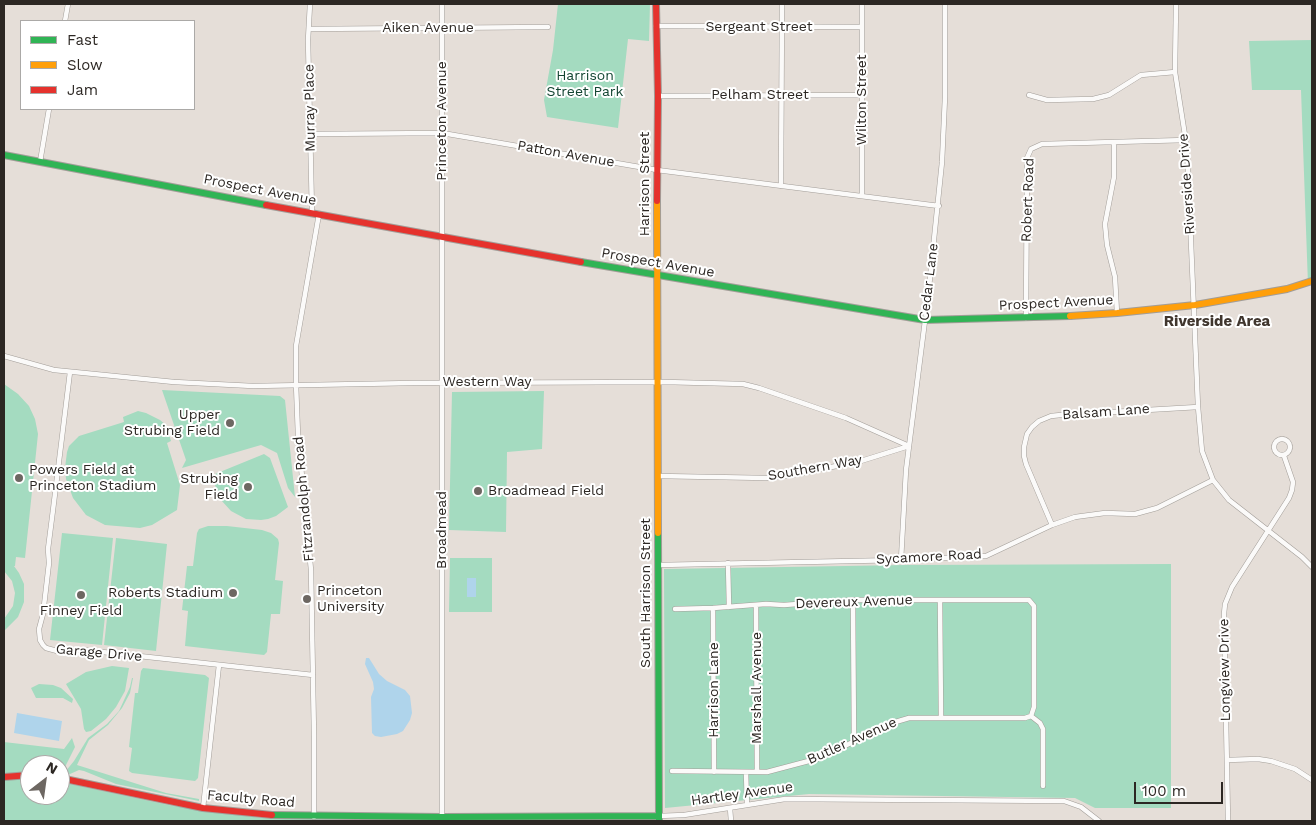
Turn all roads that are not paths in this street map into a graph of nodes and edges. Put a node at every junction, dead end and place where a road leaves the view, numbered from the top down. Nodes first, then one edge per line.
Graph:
1 (68, 4) edge
2 (310, 4) edge
3 (442, 4) edge
4 (656, 4) edge
5 (782, 4) edge
6 (862, 4) edge
7 (946, 4) edge
8 (1176, 4) edge
9 (65, 20) edge
10 (656, 26) junction
11 (548, 27) dead end
12 (782, 27) junction
13 (862, 27) junction
14 (442, 28) junction
15 (308, 29) junction
16 (1175, 72) junction
17 (862, 95) junction
18 (1029, 95) dead end
19 (658, 96) junction
20 (781, 96) junction
21 (49, 110) edge
22 (442, 132) junction
23 (311, 134) junction
24 (1186, 140) junction
25 (1114, 142) junction
26 (4, 155) edge
27 (40, 162) junction
28 (657, 170) junction
29 (781, 186) junction
30 (862, 196) junction
31 (939, 206) junction
32 (316, 213) junction
33 (442, 238) junction
34 (657, 276) junction
35 (1312, 281) edge
36 (1194, 305) junction
37 (1117, 313) junction
38 (1026, 318) junction
39 (925, 320) junction
40 (4, 356) edge
41 (658, 365) joint
42 (70, 372) junction
43 (658, 382) junction
44 (442, 383) junction
45 (296, 384) junction
46 (1198, 407) junction
47 (909, 446) junction
48 (1284, 456) dead end
49 (658, 476) junction
50 (1213, 480) junction
51 (1052, 525) junction
52 (1268, 531) junction
53 (901, 560) junction
54 (728, 563) junction
55 (658, 564) junction
56 (1312, 567) edge
57 (853, 600) junction
58 (940, 600) junction
59 (756, 605) junction
60 (729, 607) junction
61 (713, 608) junction
62 (675, 609) dead end
63 (219, 665) junction
64 (313, 675) junction
65 (1031, 716) junction
66 (941, 717) junction
67 (854, 742) junction
68 (1227, 760) junction
69 (672, 771) dead end
70 (714, 772) junction
71 (746, 772) junction
72 (757, 772) junction
73 (20, 776) edge
74 (4, 777) edge
75 (70, 780) edge
76 (1312, 780) edge
77 (1042, 786) dead end
78 (747, 805) junction
79 (203, 808) junction
80 (730, 808) junction
81 (314, 816) junction
82 (659, 818) edge
83 (442, 819) edge
84 (731, 821) edge
85 (1099, 821) edge
86 (1228, 821) edge

1 - 9 street
2 - 15 street, Murray Place
3 - 14 street, Princeton Avenue
4 - 10 street, Harrison Street
5 - 12 street
6 - 13 street, Wilton Street
7 - 31 street, Cedar Lane
8 - 16 street, Riverside Drive
10 - 12 street, Sergeant Street
10 - 19 street, Harrison Street
11 - 14 street, Aiken Avenue
12 - 13 street, Sergeant Street
12 - 20 street
13 - 17 street, Wilton Street
14 - 15 street, Aiken Avenue
14 - 22 street, Princeton Avenue
15 - 23 street, Murray Place
16 - 18 street
16 - 24 street, Riverside Drive
17 - 20 street, Pelham Street
17 - 30 street, Wilton Street
19 - 20 street, Pelham Street
19 - 28 street, Harrison Street
20 - 29 street
21 - 27 street
22 - 23 street, Patton Avenue
22 - 28 street, Patton Avenue
22 - 33 street, Princeton Avenue
23 - 32 street, Murray Place
24 - 25 street, Robert Road
24 - 36 street, Riverside Drive
25 - 37 street
25 - 38 street, Robert Road
26 - 27 street, Prospect Avenue
27 - 32 street, Prospect Avenue
28 - 29 street, Patton Avenue
28 - 34 street, Harrison Street
29 - 30 street, Patton Avenue
30 - 31 street, Patton Avenue
31 - 39 street, Cedar Lane
32 - 33 street, Prospect Avenue
32 - 45 street, Fitzrandolph Road
33 - 34 street, Prospect Avenue
33 - 44 street, Broadmead
34 - 39 street, Prospect Avenue
34 - 41 street, Harrison Street
35 - 36 street, Prospect Avenue
36 - 37 street, Prospect Avenue
36 - 46 street, Riverside Drive
37 - 38 street, Prospect Avenue
38 - 39 street, Prospect Avenue
39 - 47 street, Cedar Lane
40 - 42 street, Western Way
41 - 43 street, South Harrison Street
42 - 45 street, Western Way
42 - 63 street, Garage Drive
43 - 44 street, Western Way
43 - 47 street, Western Way
43 - 49 street, South Harrison Street
44 - 45 street, Western Way
44 - 83 street, Broadmead
45 - 64 street, Fitzrandolph Road
46 - 50 street, Riverside Drive
46 - 51 street, Balsam Lane
47 - 49 street, Southern Way
47 - 53 street, Cedar Lane
48 - 52 street, Longview Drive
49 - 55 street, South Harrison Street
50 - 51 street, Sycamore Road
50 - 52 street, Riverside Drive
51 - 53 street, Sycamore Road
52 - 56 street
52 - 68 street, Longview Drive
53 - 54 street, Sycamore Road
54 - 55 street, Sycamore Road
54 - 60 street
55 - 82 street, South Harrison Street
57 - 58 street, Devereux Avenue
57 - 59 street, Devereux Avenue
57 - 67 street
58 - 65 street, Devereux Avenue
58 - 66 street
59 - 60 street, Devereux Avenue
59 - 72 street, Marshall Avenue
60 - 61 street, Devereux Avenue
61 - 62 street, Devereux Avenue
61 - 70 street, Harrison Lane
63 - 64 street, Garage Drive
63 - 79 street
64 - 81 street, Fitzrandolph Road
65 - 66 street, Butler Avenue
65 - 77 street
66 - 67 street, Butler Avenue
67 - 72 street, Butler Avenue
68 - 76 street
68 - 86 street, Longview Drive
69 - 70 street, Butler Avenue
70 - 71 street, Butler Avenue
71 - 72 street, Butler Avenue
71 - 78 street
73 - 74 street
75 - 79 street, Faculty Road
78 - 80 street, Hartley Avenue
78 - 85 street, Hartley Avenue
79 - 81 street, Faculty Road
80 - 82 street, Hartley Avenue
80 - 84 street
81 - 83 street, Faculty Road
82 - 83 street, Hartley Avenue

